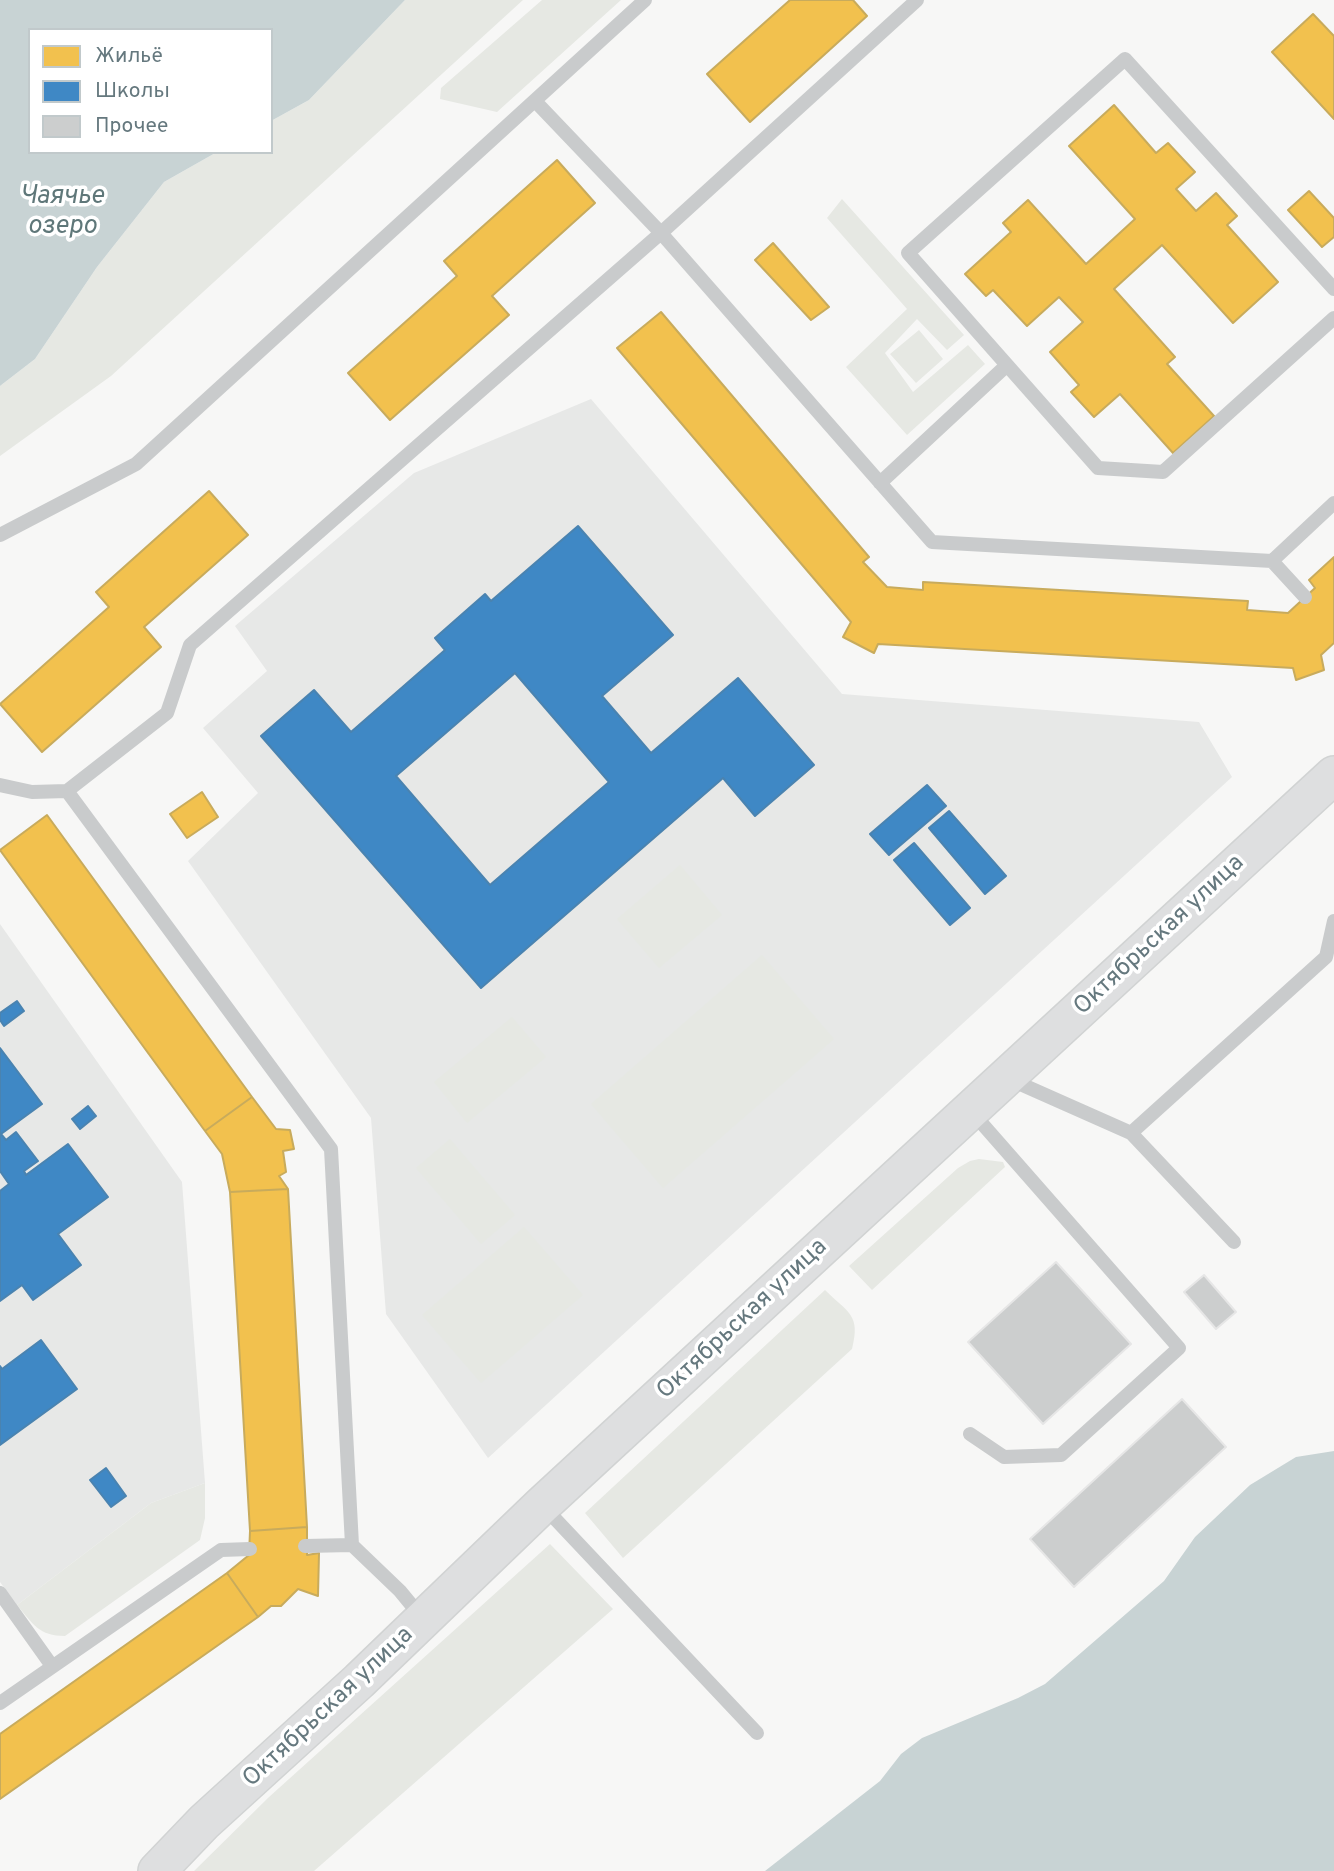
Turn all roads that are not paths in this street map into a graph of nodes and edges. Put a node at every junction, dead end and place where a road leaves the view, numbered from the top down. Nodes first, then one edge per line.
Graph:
1 (645, 0) edge
2 (917, 0) edge
3 (535, 100) junction
4 (661, 233) junction
5 (1334, 289) edge
6 (1334, 318) edge
7 (1006, 366) junction
8 (880, 483) junction
9 (1334, 503) edge
10 (0, 535) edge
11 (1272, 561) junction
12 (1305, 597) dead end
13 (1334, 775) edge
14 (0, 785) edge
15 (67, 790) junction
16 (1334, 921) edge
17 (1330, 960) edge
18 (1005, 1078) junction
19 (970, 1110) junction
20 (1131, 1132) junction
21 (1234, 1242) dead end
22 (970, 1434) dead end
23 (542, 1505) junction
24 (352, 1545) junction
25 (305, 1546) dead end
26 (250, 1549) dead end
27 (0, 1593) edge
28 (424, 1620) junction
29 (52, 1666) junction
30 (0, 1703) edge
31 (757, 1733) dead end
32 (157, 1871) edge

1 - 3 lane
2 - 4 lane
3 - 4 lane
3 - 10 lane
4 - 8 lane
4 - 15 lane
5 - 7 lane
6 - 7 lane
7 - 8 lane
8 - 11 lane
9 - 11 lane
11 - 12 lane
13 - 18 main road, Октябрьская улица
14 - 15 lane
15 - 24 lane
16 - 17 lane
17 - 20 lane
18 - 19 main road, Октябрьская улица
18 - 20 lane
19 - 22 lane
19 - 23 main road, Октябрьская улица
20 - 21 lane
23 - 28 main road, Октябрьская улица
23 - 31 lane
24 - 25 lane
24 - 28 lane
26 - 29 lane
27 - 29 lane
28 - 32 main road, Октябрьская улица
29 - 30 lane

